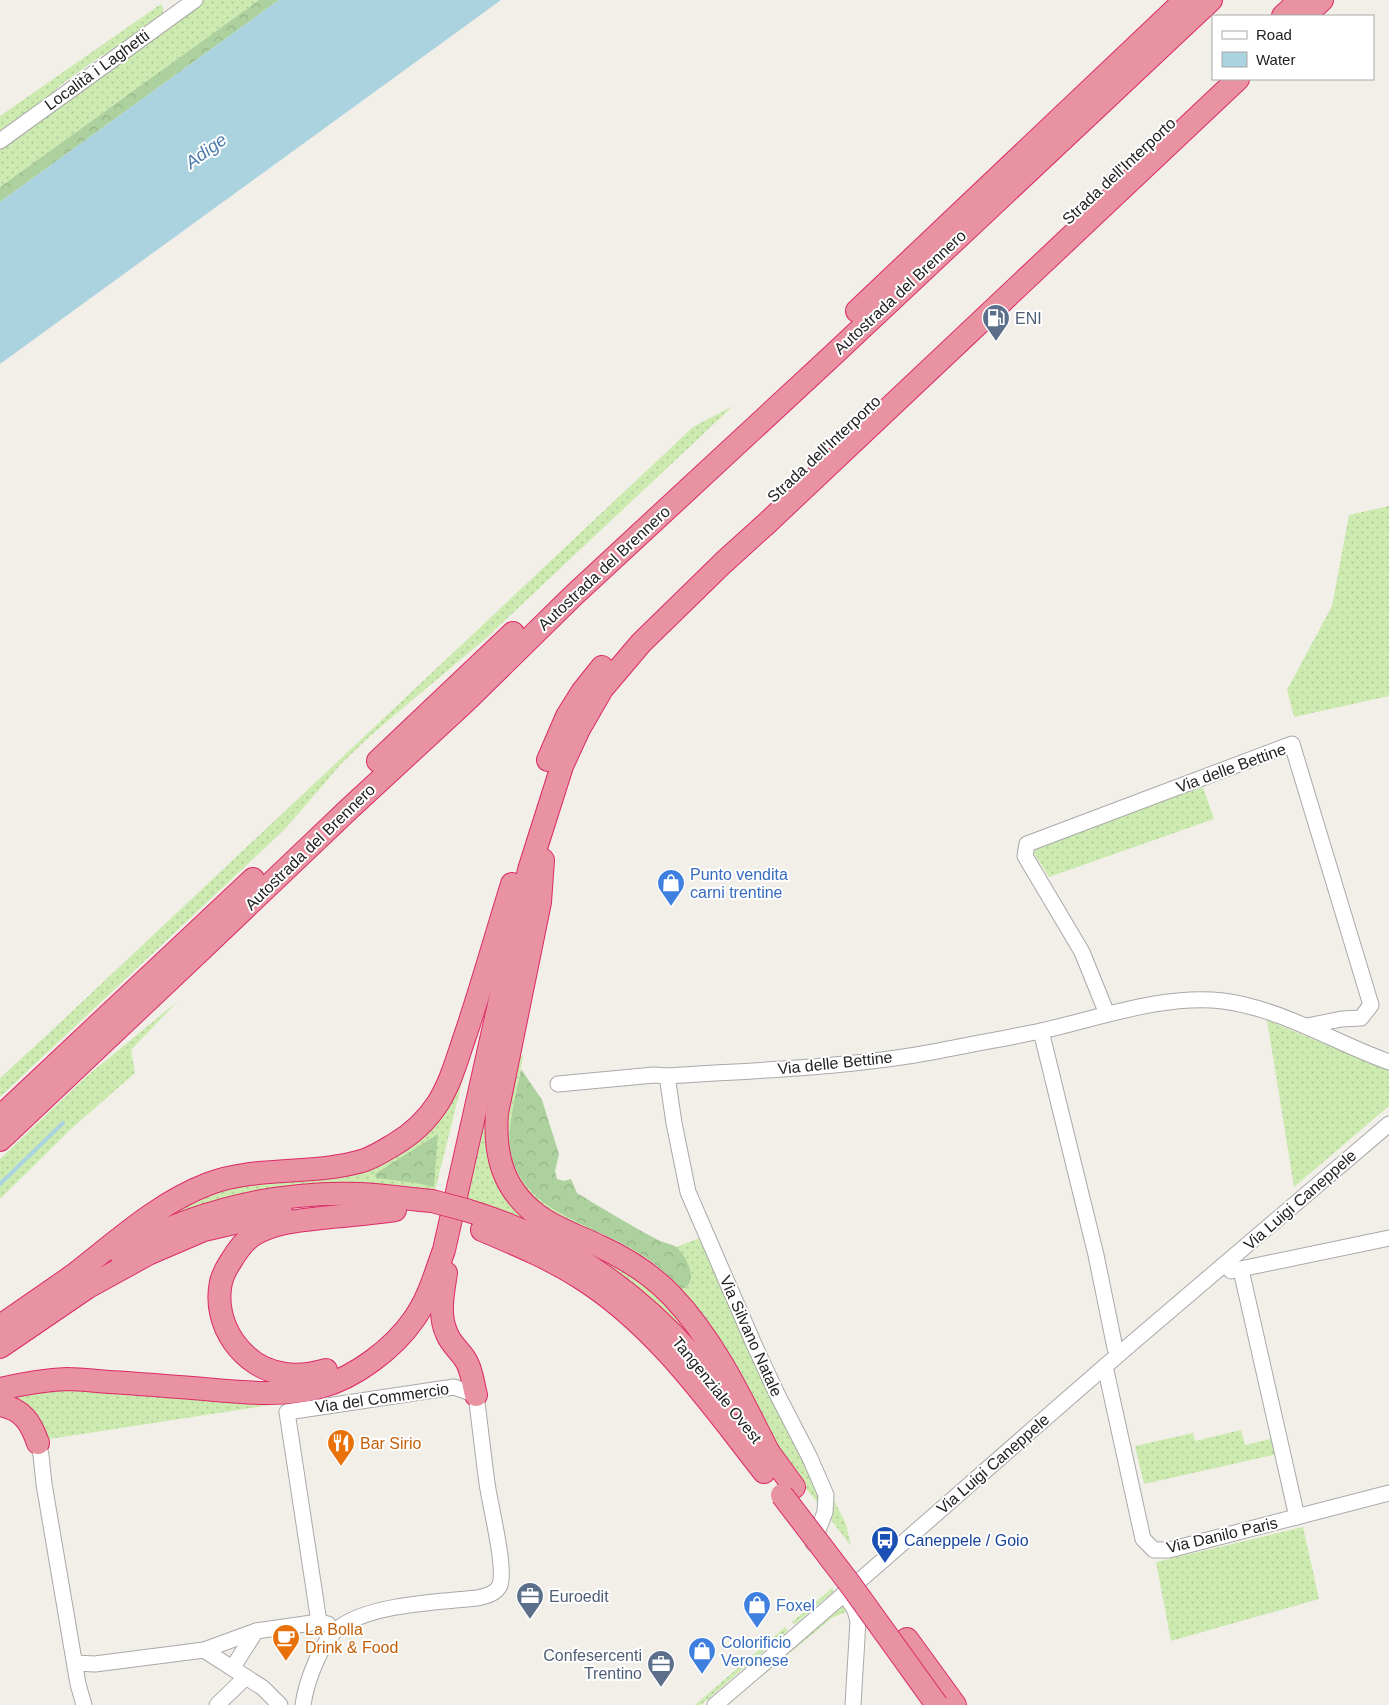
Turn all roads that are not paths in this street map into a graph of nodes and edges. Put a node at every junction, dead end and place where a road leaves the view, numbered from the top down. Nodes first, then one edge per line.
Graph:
1 (195, 0) edge
2 (1185, 0) edge
3 (1211, 0) edge
4 (1322, 0) edge
5 (1294, 9) edge
6 (1215, 80) edge
7 (1237, 80) edge
8 (0, 141) edge
9 (548, 810) junction
10 (515, 874) junction
11 (1107, 1014) junction
12 (1307, 1026) junction
13 (1042, 1031) junction
14 (1389, 1062) edge
15 (667, 1076) junction
16 (558, 1084) dead end
17 (0, 1118) edge
18 (1389, 1124) edge
19 (0, 1140) edge
20 (430, 1209) junction
21 (395, 1210) junction
22 (464, 1217) junction
23 (1389, 1238) edge
24 (444, 1250) junction
25 (1241, 1270) junction
26 (1212, 1276) junction
27 (71, 1277) junction
28 (0, 1326) edge
29 (0, 1347) edge
30 (1119, 1354) junction
31 (1105, 1366) junction
32 (0, 1388) edge
33 (476, 1396) junction
34 (0, 1405) edge
35 (38, 1443) joint
36 (768, 1452) junction
37 (788, 1491) junction
38 (1389, 1493) edge
39 (1296, 1517) junction
40 (840, 1588) junction
41 (319, 1622) junction
42 (338, 1628) junction
43 (256, 1631) junction
44 (204, 1650) junction
45 (75, 1663) junction
46 (233, 1667) junction
47 (246, 1677) junction
48 (84, 1705) edge
49 (217, 1705) edge
50 (280, 1705) edge
51 (303, 1705) edge
52 (715, 1705) edge
53 (853, 1705) edge
54 (937, 1705) edge
55 (955, 1705) edge

1 - 8 street, Località i Laghetti
2 - 17 highway, Autostrada del Brennero
3 - 19 highway, Autostrada del Brennero
4 - 5 highway
6 - 10 highway, Strada dell'Interporto
7 - 9 highway, Strada dell'Interporto
9 - 24 highway
9 - 36 highway
10 - 21 highway
10 - 27 highway
11 - 12 street, Via delle Bettine
11 - 12 street, Via delle Bettine
11 - 13 street, Via delle Bettine
12 - 14 street, Via delle Bettine
13 - 15 street, Via delle Bettine
13 - 30 street
15 - 16 street, Via delle Bettine
15 - 40 street, Via Silvano Natale
18 - 26 street, Via Luigi Caneppele
20 - 21 highway, Tangenziale Ovest
20 - 22 highway, Tangenziale Ovest
20 - 27 highway, Tangenziale Ovest
21 - 29 highway, Tangenziale Ovest
22 - 36 highway, Tangenziale Ovest
22 - 37 highway, Tangenziale Ovest
23 - 25 street
24 - 32 highway
24 - 33 highway
25 - 26 street
25 - 39 street, Via Luigi Caneppele
26 - 30 street, Via Luigi Caneppele
27 - 28 highway, Tangenziale Ovest
30 - 31 street, Via Luigi Caneppele
31 - 39 street, Via Danilo Paris
31 - 40 street, Via Luigi Caneppele
33 - 41 street, Via del Commercio
33 - 42 street
34 - 35 highway
35 - 45 street
36 - 37 highway, Tangenziale Ovest
37 - 54 highway, Tangenziale Ovest, bridge
37 - 55 highway, Tangenziale Ovest
38 - 39 street, Via Danilo Paris
40 - 52 street, Via Luigi Caneppele
40 - 53 street, Via Silvano Natale
41 - 42 street
41 - 43 street
42 - 51 street
43 - 44 street
43 - 46 street
44 - 45 street
44 - 46 street
45 - 48 street
46 - 47 street
47 - 49 street
47 - 50 street

